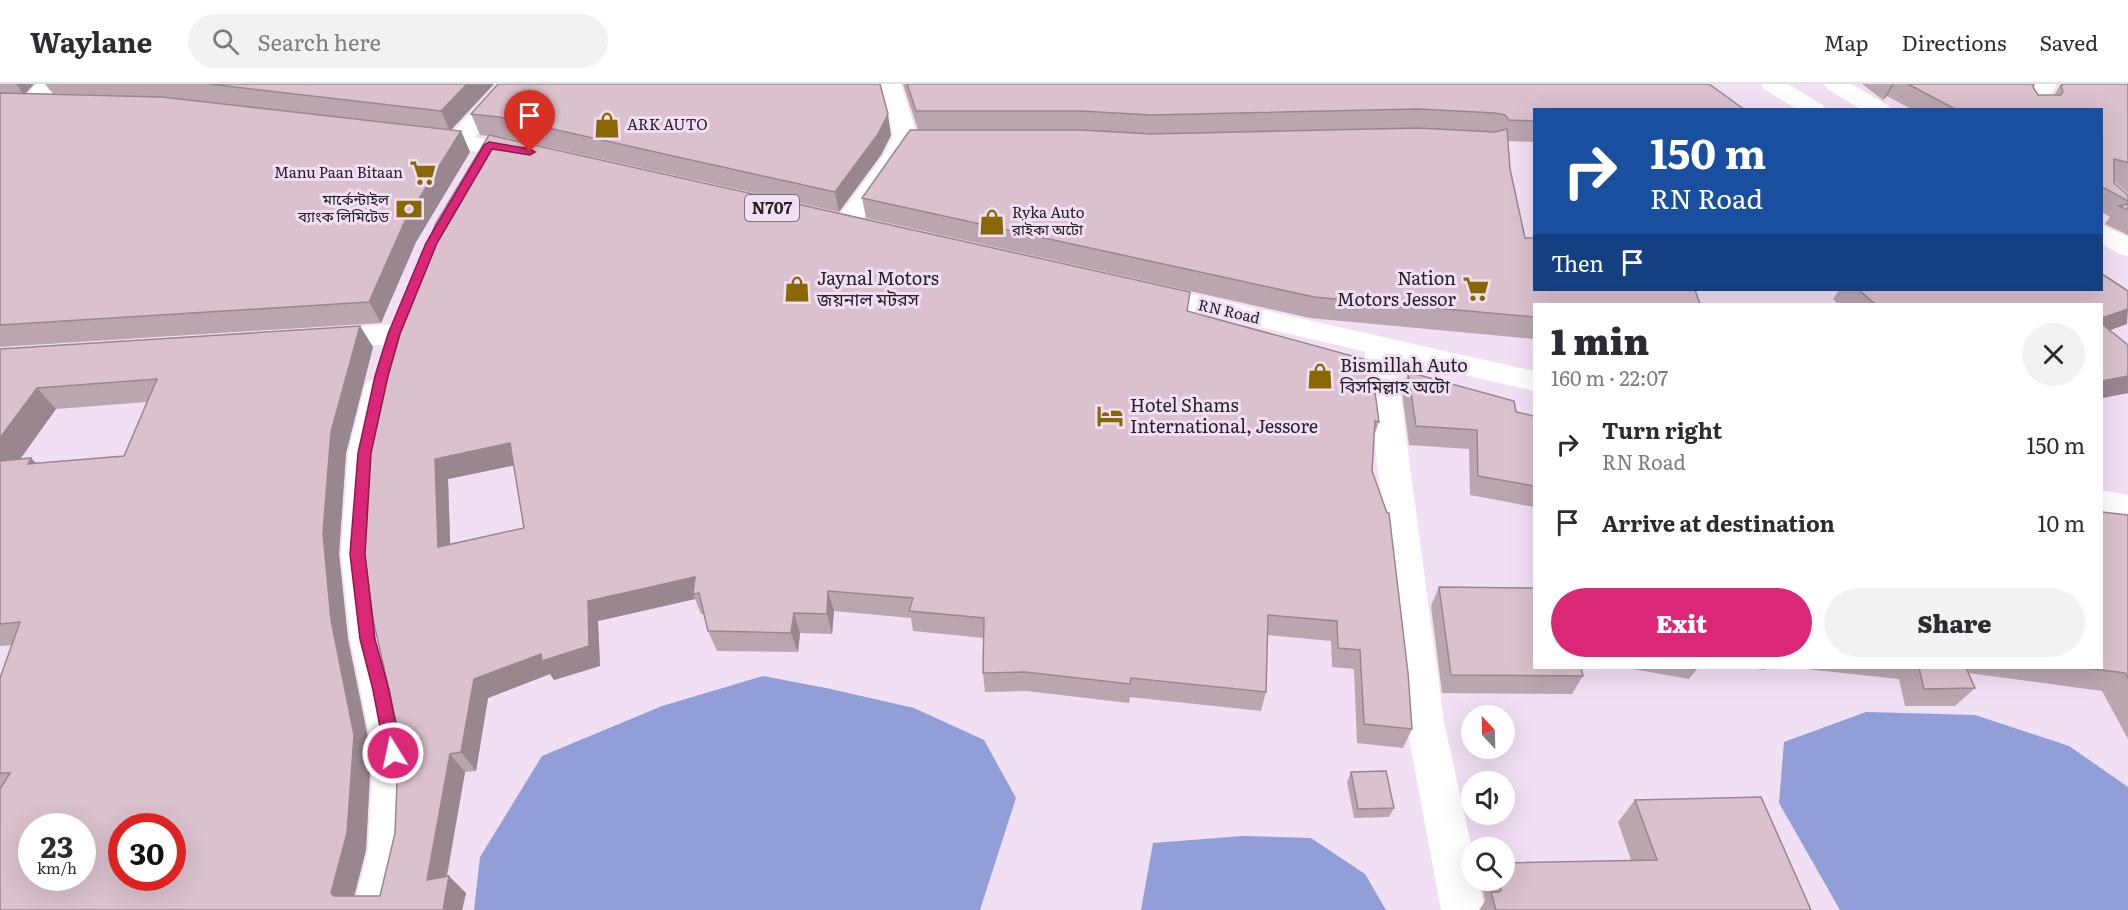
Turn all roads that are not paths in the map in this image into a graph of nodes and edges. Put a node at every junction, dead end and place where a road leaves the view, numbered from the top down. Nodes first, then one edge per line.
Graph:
1 (48, 84) edge
2 (510, 84) edge
3 (890, 84) edge
4 (1772, 84) edge
5 (1835, 84) edge
6 (2046, 84) edge
7 (68, 105) edge
8 (1812, 108) edge
9 (1877, 108) edge
10 (2036, 108) edge
11 (399, 135) edge
12 (473, 153) junction
13 (554, 158) edge
14 (845, 224) edge
15 (2103, 234) edge
16 (2128, 248) edge
17 (1124, 288) edge
18 (406, 304) edge
19 (394, 334) junction
20 (300, 340) edge
21 (1379, 346) junction
22 (1533, 381) edge
23 (2103, 503) edge
24 (2128, 508) edge
25 (375, 910) edge
26 (1463, 910) edge

1 - 7 main road
2 - 12 main road
3 - 14 main road
4 - 8 main road
5 - 9 main road
6 - 10 main road
11 - 12 main road
12 - 13 main road
15 - 16 main road
17 - 21 main road, RN Road
18 - 19 main road
19 - 20 main road
19 - 25 main road
21 - 22 main road, RN Road
21 - 26 main road
23 - 24 main road

